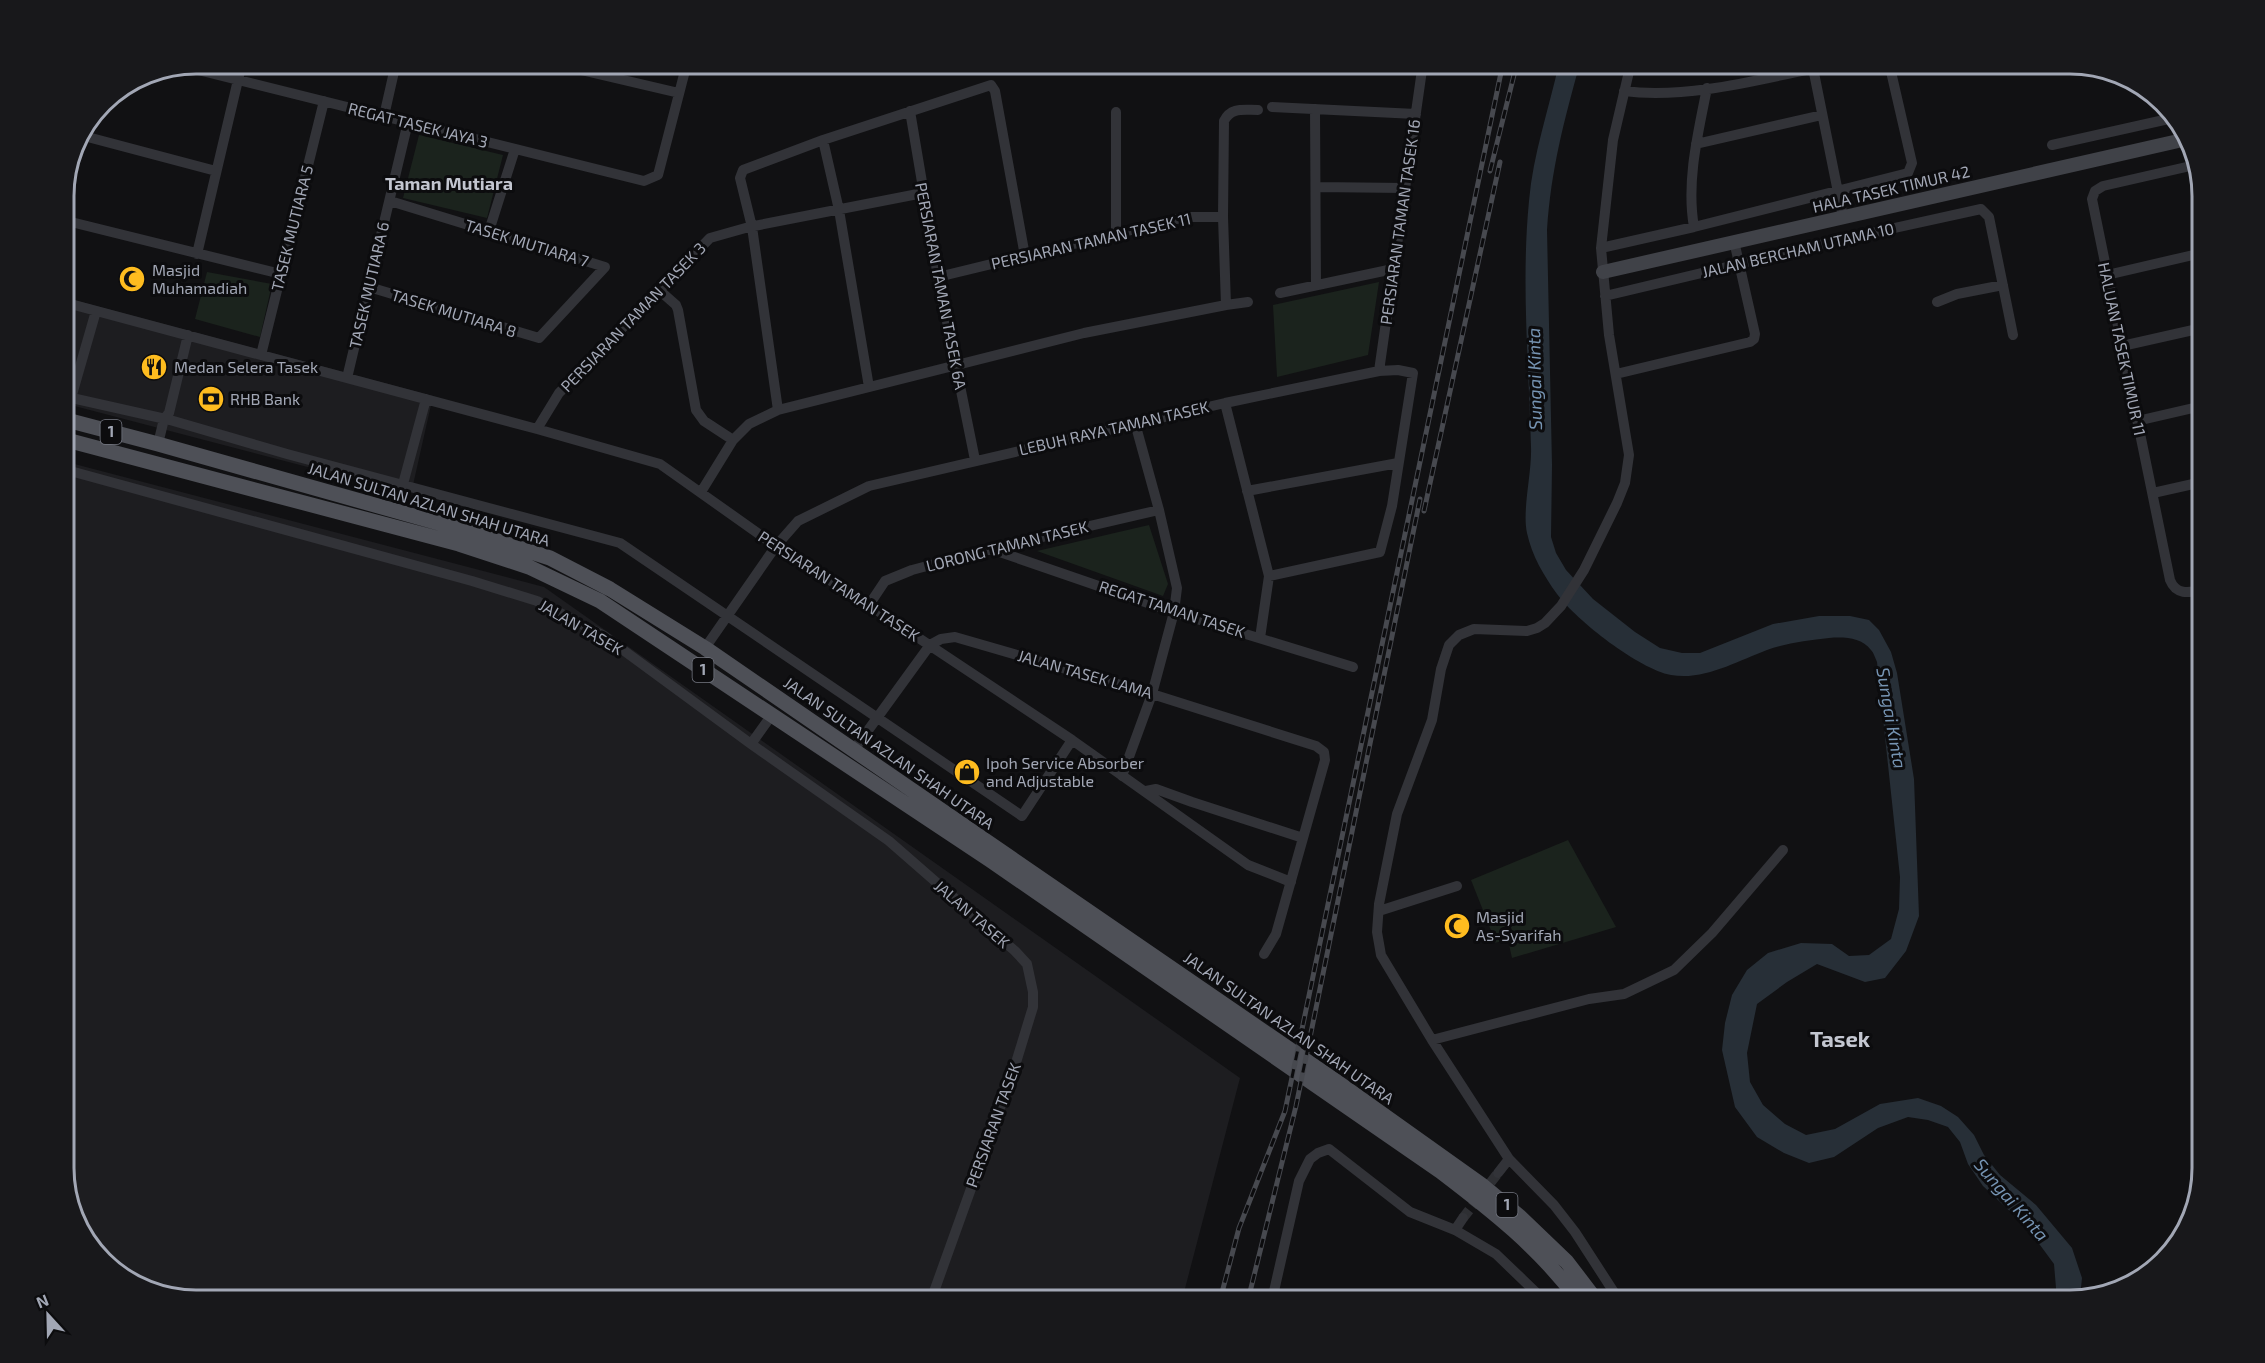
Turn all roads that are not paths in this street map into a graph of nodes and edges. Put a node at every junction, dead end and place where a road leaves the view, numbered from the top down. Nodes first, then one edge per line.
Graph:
1 (214, 74) edge
2 (239, 74) edge
3 (394, 74) edge
4 (598, 74) edge
5 (684, 74) edge
6 (1421, 74) edge
7 (1628, 74) edge
8 (1781, 74) edge
9 (1814, 74) edge
10 (1892, 74) edge
11 (238, 80) junction
12 (1707, 88) junction
13 (1624, 91) junction
14 (679, 93) junction
15 (324, 101) junction
16 (1272, 107) dead end
17 (1315, 109) junction
18 (1258, 110) dead end
19 (910, 111) junction
20 (1116, 112) dead end
21 (1416, 114) junction
22 (1822, 115) junction
23 (384, 116) junction
24 (2165, 120) edge
25 (408, 122) junction
26 (88, 137) edge
27 (823, 140) junction
28 (2178, 141) edge
29 (1696, 144) junction
30 (2052, 145) dead end
31 (515, 149) junction
32 (2188, 167) edge
33 (216, 171) junction
34 (1316, 187) junction
35 (1405, 188) junction
36 (1838, 192) junction
37 (923, 193) junction
38 (390, 201) junction
39 (839, 210) junction
40 (1223, 216) junction
41 (1843, 217) junction
42 (74, 223) edge
43 (752, 227) junction
44 (1694, 227) junction
45 (489, 231) junction
46 (1116, 233) junction
47 (1734, 241) junction
48 (1601, 248) junction
49 (197, 254) junction
50 (1025, 255) junction
51 (2191, 256) edge
52 (1739, 264) junction
53 (1393, 269) junction
54 (1603, 272) junction
55 (280, 274) junction
56 (2107, 275) junction
57 (938, 277) junction
58 (1316, 285) junction
59 (2002, 285) junction
60 (369, 287) junction
61 (659, 290) junction
62 (1280, 293) dead end
63 (1605, 296) junction
64 (1248, 302) dead end
65 (1937, 302) dead end
66 (74, 305) edge
67 (1226, 305) junction
68 (96, 311) junction
69 (2191, 330) edge
70 (188, 335) junction
71 (2013, 335) dead end
72 (539, 338) joint
73 (2121, 346) junction
74 (261, 355) junction
75 (956, 366) junction
76 (1379, 371) junction
77 (1616, 374) junction
78 (74, 376) edge
79 (347, 378) junction
80 (869, 387) junction
81 (74, 398) edge
82 (426, 399) junction
83 (1225, 403) junction
84 (2191, 408) edge
85 (778, 410) junction
86 (168, 417) junction
87 (2137, 421) junction
88 (74, 422) edge
89 (1135, 423) junction
90 (537, 429) junction
91 (733, 440) junction
92 (74, 442) edge
93 (162, 447) junction
94 (129, 457) junction
95 (975, 460) junction
96 (1398, 463) junction
97 (74, 472) edge
98 (204, 477) junction
99 (403, 484) junction
100 (2191, 484) edge
101 (1247, 491) junction
102 (701, 492) junction
103 (2153, 493) junction
104 (1159, 510) junction
105 (776, 546) junction
106 (991, 549) junction
107 (1269, 576) junction
108 (2191, 591) edge
109 (869, 605) junction
110 (1174, 612) junction
111 (728, 615) junction
112 (1260, 638) junction
113 (930, 645) junction
114 (705, 648) junction
115 (1353, 667) dead end
116 (1152, 694) junction
117 (771, 716) junction
118 (877, 717) junction
119 (1072, 740) junction
120 (751, 744) junction
121 (853, 751) junction
122 (1122, 776) junction
123 (1146, 791) junction
124 (1192, 802) junction
125 (1179, 815) junction
126 (1303, 838) junction
127 (1783, 850) dead end
128 (1291, 882) junction
129 (1457, 886) dead end
130 (1379, 911) junction
131 (1016, 951) joint
132 (1264, 954) dead end
133 (1197, 995) junction
134 (1432, 1040) junction
135 (1400, 1135) junction
136 (1509, 1159) junction
137 (1497, 1173) tunnel mouth
138 (1463, 1218) tunnel mouth
139 (1455, 1230) junction
140 (935, 1289) edge
141 (1274, 1289) edge
142 (1533, 1289) edge
143 (1569, 1289) edge
144 (1588, 1289) edge
145 (1612, 1289) edge

1 - 11 street, REGAT TASEK JAYA 3
2 - 11 street
3 - 23 street
4 - 14 street
5 - 14 street
6 - 21 street, PERSIARAN TAMAN TASEK 16
7 - 13 street
8 - 12 street
9 - 22 street
10 - 36 street
11 - 15 street, REGAT TASEK JAYA 3
11 - 33 street
12 - 13 street
12 - 29 street
13 - 48 street
14 - 31 street, REGAT TASEK JAYA 3
15 - 23 street, REGAT TASEK JAYA 3
15 - 55 street, TASEK MUTIARA 5
16 - 17 street
17 - 21 street
17 - 34 street
18 - 40 street
19 - 27 street
19 - 37 street, PERSIARAN TAMAN TASEK 6A
19 - 50 street
20 - 46 street
21 - 35 street, PERSIARAN TAMAN TASEK 16
22 - 29 street
22 - 36 street
23 - 25 street, REGAT TASEK JAYA 3
24 - 30 street
25 - 31 street, REGAT TASEK JAYA 3
25 - 38 street, TASEK MUTIARA 6
26 - 33 street
27 - 39 street
27 - 43 street
28 - 41 street, HALA TASEK TIMUR 42
29 - 44 street
31 - 45 street
32 - 56 street, HALUAN TASEK TIMUR 11
33 - 49 street
34 - 35 street
34 - 58 street
35 - 53 street, PERSIARAN TAMAN TASEK 16
36 - 41 street
36 - 44 street
37 - 39 street, PERSIARAN TAMAN TASEK 3
37 - 57 street, PERSIARAN TAMAN TASEK 6A
38 - 45 street, TASEK MUTIARA 7
38 - 60 street, TASEK MUTIARA 6
39 - 43 street, PERSIARAN TAMAN TASEK 3
39 - 80 street
40 - 46 street, PERSIARAN TAMAN TASEK 11
40 - 67 street
41 - 47 street, HALA TASEK TIMUR 42
42 - 49 street
43 - 61 street, PERSIARAN TAMAN TASEK 3
43 - 85 street
44 - 48 street
45 - 72 street, TASEK MUTIARA 7
46 - 50 street, PERSIARAN TAMAN TASEK 11
47 - 52 street
47 - 54 street, HALA TASEK TIMUR 42
48 - 54 street
49 - 55 street
50 - 57 street, PERSIARAN TAMAN TASEK 11
51 - 56 street
52 - 59 street, JALAN BERCHAM UTAMA 10
52 - 63 street, JALAN BERCHAM UTAMA 10
52 - 77 street
53 - 58 street
53 - 76 street, PERSIARAN TAMAN TASEK 16
54 - 63 street
55 - 74 street, TASEK MUTIARA 5
56 - 73 street, HALUAN TASEK TIMUR 11
57 - 75 street, PERSIARAN TAMAN TASEK 6A
58 - 62 street
59 - 65 street
59 - 71 street
60 - 72 street, TASEK MUTIARA 8
60 - 79 street, TASEK MUTIARA 6
61 - 90 street, PERSIARAN TAMAN TASEK 3
61 - 91 street
63 - 77 street
64 - 67 street
66 - 68 street, PERSIARAN TAMAN TASEK
67 - 75 street
68 - 70 street, PERSIARAN TAMAN TASEK
68 - 78 street
69 - 73 street
70 - 74 street, PERSIARAN TAMAN TASEK
70 - 86 street
73 - 87 street, HALUAN TASEK TIMUR 11
74 - 79 street, PERSIARAN TAMAN TASEK
75 - 80 street
75 - 95 street, PERSIARAN TAMAN TASEK 6A
76 - 83 street, LEBUH RAYA TAMAN TASEK
76 - 96 street, LEBUH RAYA TAMAN TASEK
77 - 130 street
79 - 82 street, PERSIARAN TAMAN TASEK
80 - 85 street
81 - 86 street
82 - 90 street, PERSIARAN TAMAN TASEK
82 - 99 street
83 - 89 street, LEBUH RAYA TAMAN TASEK
83 - 101 street
84 - 87 street
85 - 91 street
86 - 93 street
86 - 99 street
87 - 103 street, HALUAN TASEK TIMUR 11
88 - 93 main road, JALAN SULTAN AZLAN SHAH UTARA / 1
89 - 95 street, LEBUH RAYA TAMAN TASEK
89 - 104 street
90 - 102 street, PERSIARAN TAMAN TASEK
91 - 102 street
92 - 94 main road, JALAN SULTAN AZLAN SHAH UTARA / 1
93 - 94 main road
93 - 98 main road
93 - 114 main road, JALAN SULTAN AZLAN SHAH UTARA / 1
94 - 98 main road, JALAN SULTAN AZLAN SHAH UTARA / 1
95 - 105 street, LEBUH RAYA TAMAN TASEK
96 - 101 street
96 - 107 street, LEBUH RAYA TAMAN TASEK
97 - 120 street, JALAN TASEK
98 - 117 main road, JALAN SULTAN AZLAN SHAH UTARA / 1
99 - 111 street
100 - 103 street
101 - 107 street
102 - 105 street, PERSIARAN TAMAN TASEK
103 - 108 street, HALUAN TASEK TIMUR 11
104 - 106 street, LORONG TAMAN TASEK
104 - 110 street
105 - 109 street, PERSIARAN TAMAN TASEK
105 - 111 street, LEBUH RAYA TAMAN TASEK
106 - 109 street, LORONG TAMAN TASEK
106 - 110 street, REGAT TAMAN TASEK
107 - 112 street
109 - 113 street, PERSIARAN TAMAN TASEK
110 - 112 street, REGAT TAMAN TASEK
110 - 116 street
111 - 114 street, LEBUH RAYA TAMAN TASEK
111 - 118 street
112 - 115 street, REGAT TAMAN TASEK
113 - 116 street, JALAN TASEK LAMA
113 - 118 street
113 - 119 street, PERSIARAN TAMAN TASEK
114 - 121 main road, JALAN SULTAN AZLAN SHAH UTARA / 1
116 - 122 street
116 - 126 street, JALAN TASEK LAMA
117 - 120 street
117 - 133 main road, JALAN SULTAN AZLAN SHAH UTARA / 1
118 - 119 street
118 - 121 street
119 - 122 street, PERSIARAN TAMAN TASEK
120 - 131 street, JALAN TASEK
121 - 133 main road, JALAN SULTAN AZLAN SHAH UTARA / 1
122 - 123 street, PERSIARAN TAMAN TASEK
123 - 124 street
123 - 125 street, PERSIARAN TAMAN TASEK
124 - 125 street
124 - 126 street
125 - 128 street, PERSIARAN TAMAN TASEK
126 - 128 street
127 - 134 street
128 - 132 street
129 - 130 street
130 - 134 street
131 - 140 street, PERSIARAN TASEK
133 - 135 main road, JALAN SULTAN AZLAN SHAH UTARA / 1
134 - 136 street
135 - 143 main road, JALAN SULTAN AZLAN SHAH UTARA / 1
135 - 144 main road, JALAN SULTAN AZLAN SHAH UTARA / 1
136 - 137 street
136 - 145 street
138 - 139 street
139 - 141 street
139 - 142 street

